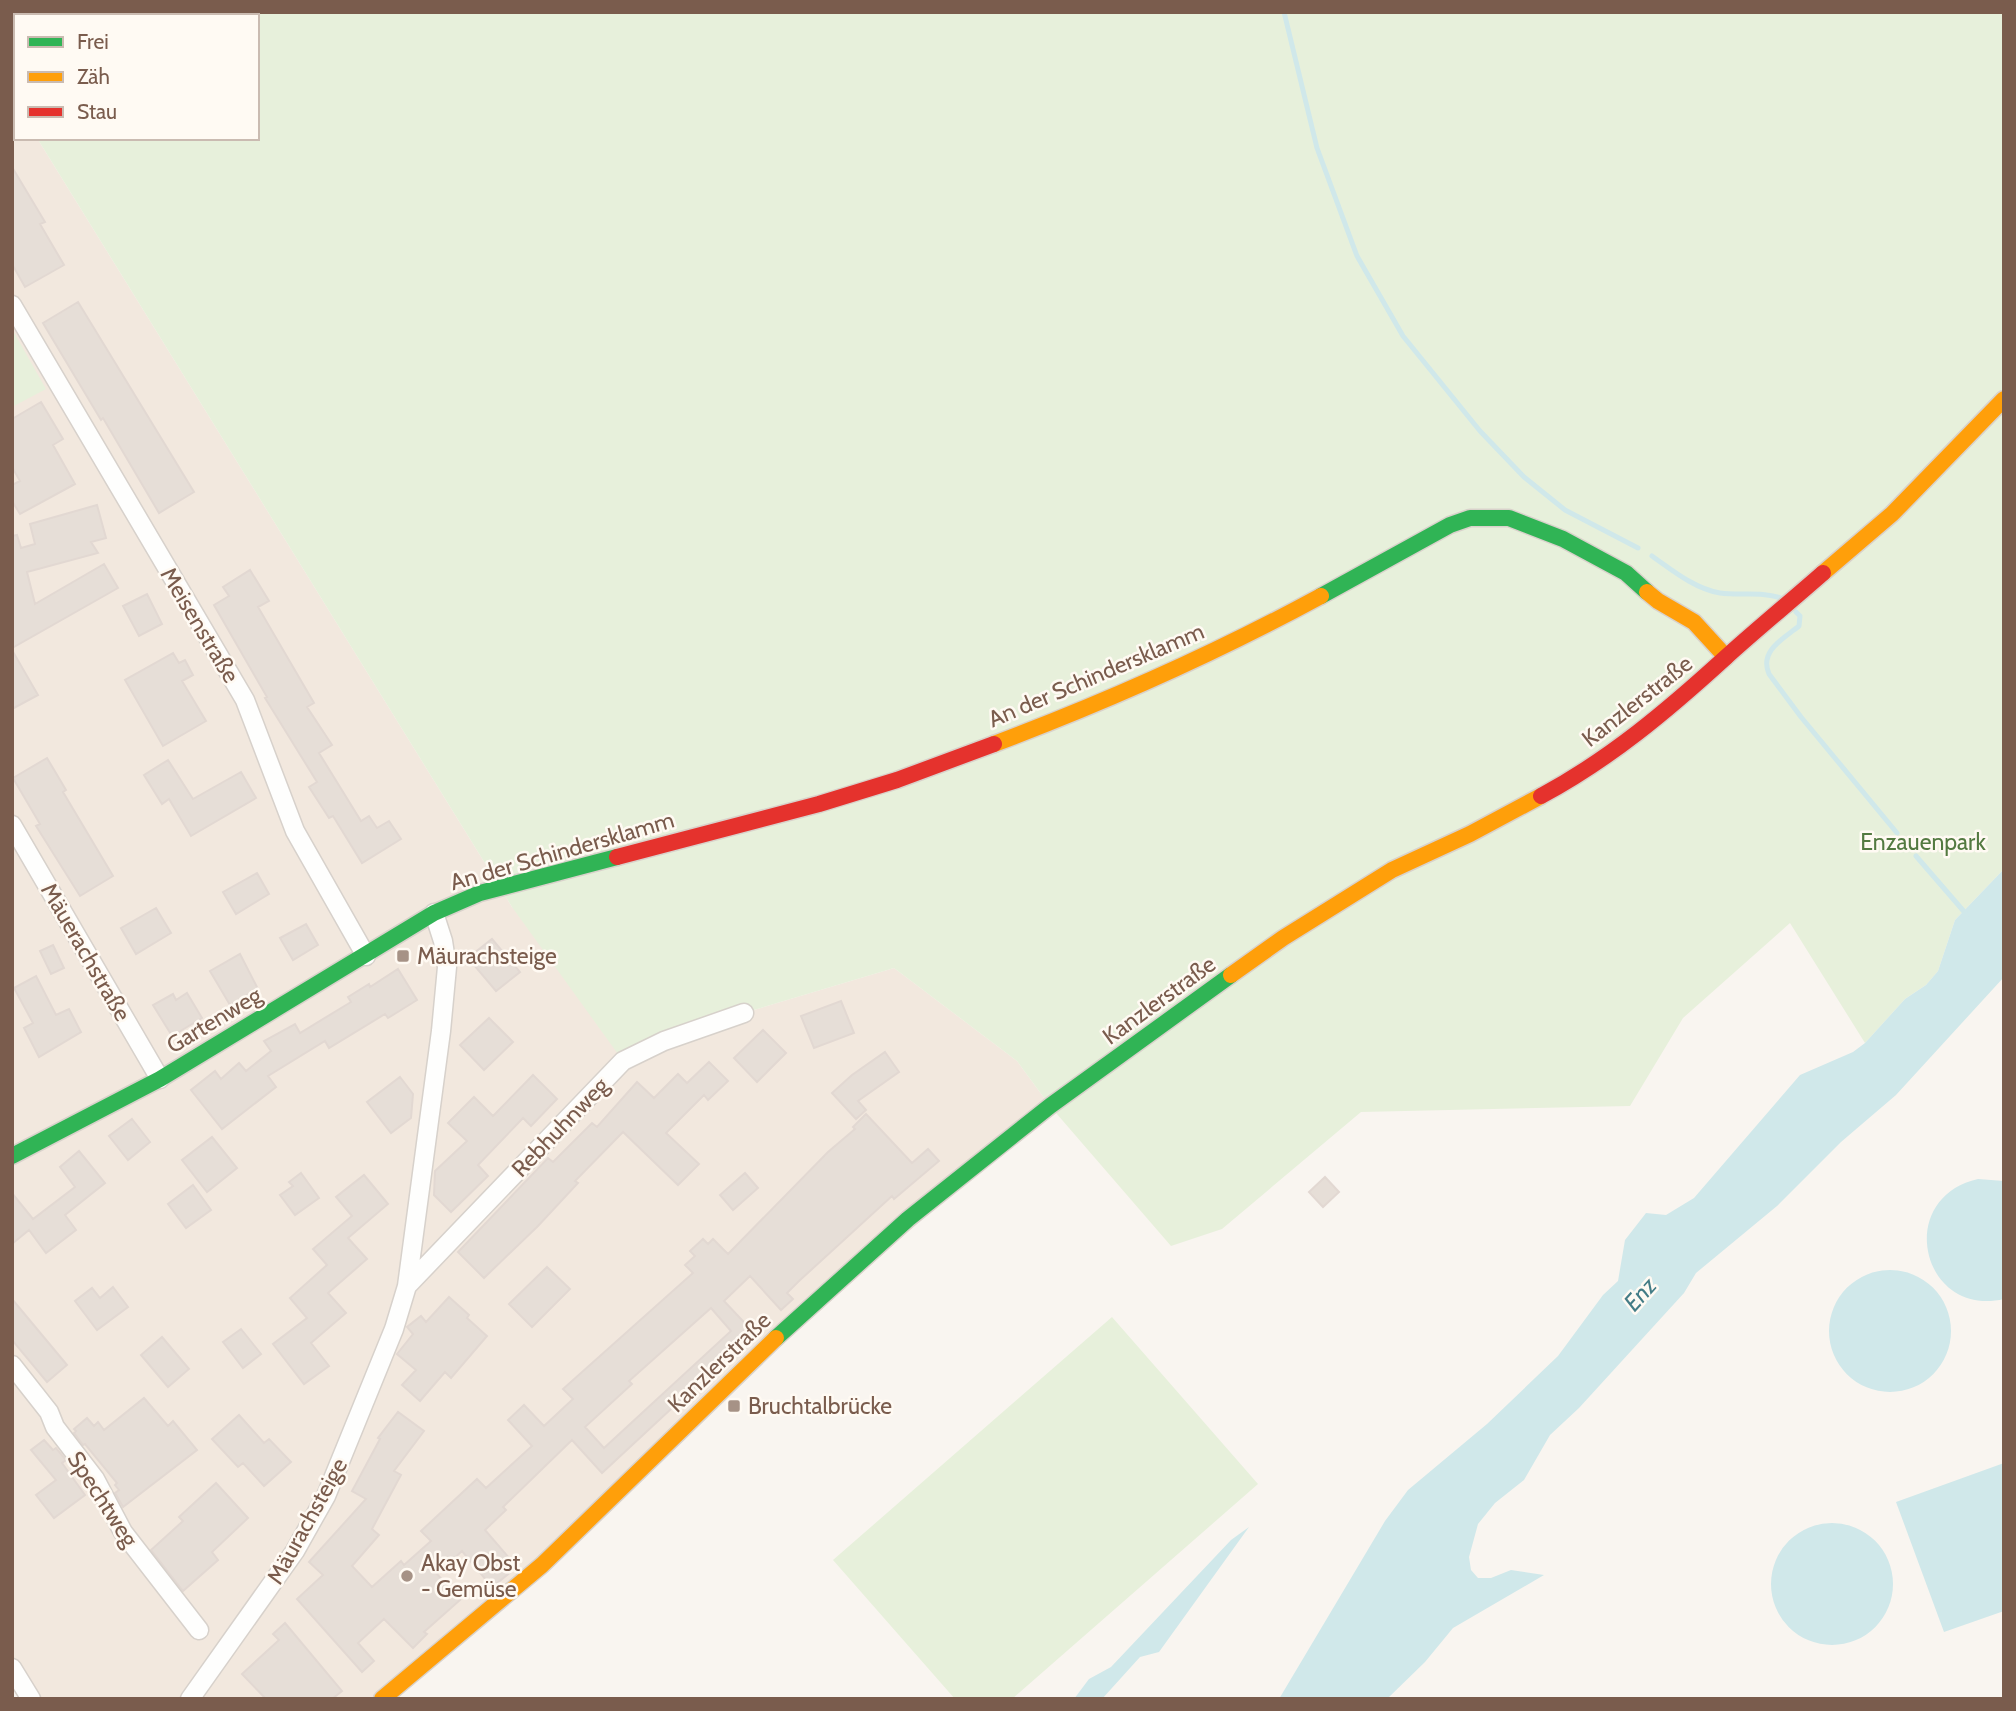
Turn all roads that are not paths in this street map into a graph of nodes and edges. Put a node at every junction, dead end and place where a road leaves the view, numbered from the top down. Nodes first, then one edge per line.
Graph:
1 (13, 310) edge
2 (2004, 399) edge
3 (1726, 657) junction
4 (12, 825) edge
5 (434, 913) junction
6 (366, 956) junction
7 (744, 1013) dead end
8 (160, 1079) junction
9 (12, 1156) edge
10 (407, 1286) junction
11 (12, 1365) edge
12 (199, 1630) dead end
13 (12, 1668) edge
14 (31, 1699) edge
15 (190, 1699) edge
16 (382, 1699) edge

1 - 6 street, Meisenstraße
2 - 3 street, Kanzlerstraße
3 - 5 street, An der Schindersklamm
3 - 16 street, Kanzlerstraße
4 - 8 street, Mäuerachstraße
5 - 6 street, Gartenweg
5 - 10 street, Mäurachsteige
6 - 8 street, Gartenweg
7 - 10 street, Rebhuhnweg
8 - 9 street, Gartenweg
10 - 15 street, Mäurachsteige
11 - 12 street, Spechtweg
13 - 14 street

